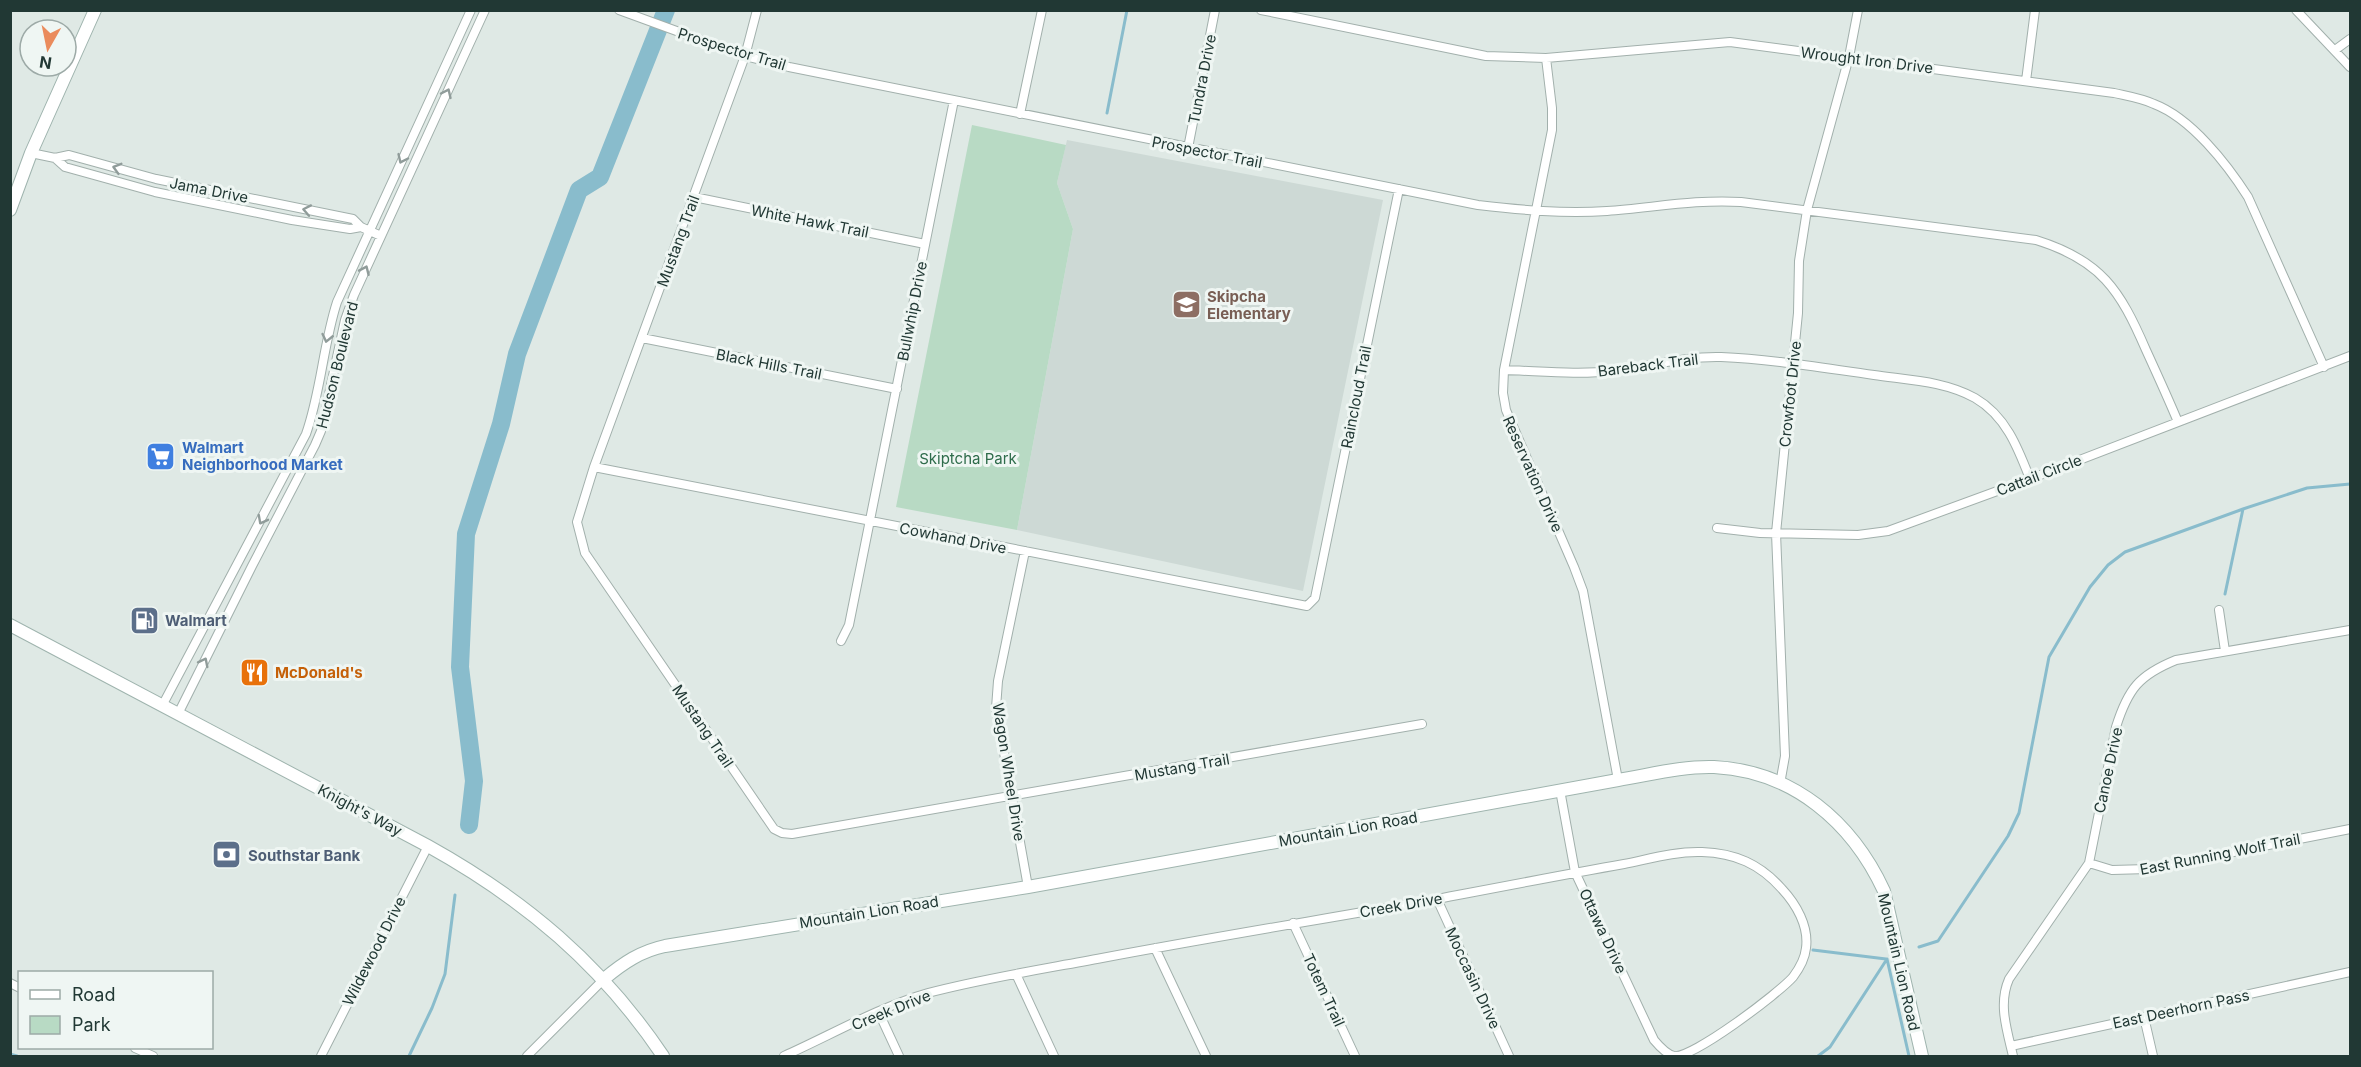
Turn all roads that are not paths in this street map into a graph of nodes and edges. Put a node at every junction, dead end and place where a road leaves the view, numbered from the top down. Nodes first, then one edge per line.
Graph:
1 (95, 10) edge
2 (471, 10) edge
3 (485, 10) edge
4 (619, 10) edge
5 (757, 10) edge
6 (1042, 10) edge
7 (1215, 10) edge
8 (1261, 10) edge
9 (1858, 10) edge
10 (2035, 10) edge
11 (2296, 10) edge
12 (2350, 39) edge
13 (2335, 50) junction
14 (745, 56) junction
15 (1546, 57) junction
16 (1849, 57) junction
17 (2350, 67) edge
18 (2026, 81) junction
19 (954, 100) junction
20 (1020, 114) junction
21 (1188, 148) junction
22 (31, 153) junction
23 (55, 158) junction
24 (1399, 189) junction
25 (694, 197) junction
26 (10, 210) edge
27 (1807, 210) junction
28 (1536, 212) junction
29 (365, 229) junction
30 (381, 236) junction
31 (926, 244) junction
32 (642, 338) junction
33 (2350, 356) edge
34 (1793, 364) junction
35 (2324, 367) junction
36 (1504, 370) junction
37 (897, 389) junction
38 (2178, 422) junction
39 (594, 467) junction
40 (288, 471) junction
41 (298, 477) junction
42 (2030, 479) junction
43 (870, 522) junction
44 (1717, 528) dead end
45 (1776, 533) junction
46 (1025, 551) junction
47 (240, 559) junction
48 (252, 566) junction
49 (1311, 603) joint
50 (2220, 610) dead end
51 (205, 624) junction
52 (10, 625) edge
53 (2350, 630) edge
54 (220, 631) junction
55 (841, 641) dead end
56 (2226, 651) junction
57 (162, 706) junction
58 (178, 714) junction
59 (1422, 724) dead end
60 (1618, 780) junction
61 (1780, 784) junction
62 (1560, 790) junction
63 (1013, 797) junction
64 (2350, 829) edge
65 (428, 846) junction
66 (2089, 863) junction
67 (1575, 872) junction
68 (1028, 887) junction
69 (1437, 899) junction
70 (1293, 923) junction
71 (1155, 948) junction
72 (2350, 972) edge
73 (1016, 974) junction
74 (604, 979) junction
75 (879, 1013) junction
76 (2144, 1017) junction
77 (2010, 1046) junction
78 (139, 1049) edge
79 (153, 1056) edge
80 (321, 1056) edge
81 (527, 1056) edge
82 (663, 1056) edge
83 (784, 1056) edge
84 (899, 1056) edge
85 (1054, 1056) edge
86 (1206, 1056) edge
87 (1355, 1056) edge
88 (1509, 1056) edge
89 (1675, 1056) edge
90 (1922, 1056) edge
91 (2013, 1056) edge
92 (2153, 1056) edge

1 - 22 street
2 -> 29 street, Hudson Boulevard
30 -> 3 street, Hudson Boulevard
4 - 14 street, Prospector Trail
5 - 14 street, Mustang Trail
6 - 20 street
7 - 21 street, Tundra Drive
8 - 15 street, Wrought Iron Drive
9 - 16 street, Crowfoot Drive
10 - 18 street
11 - 13 street
12 - 13 street
13 - 17 street
14 - 19 street, Prospector Trail
14 - 25 street, Mustang Trail
15 - 16 street, Wrought Iron Drive
15 - 28 street, Reservation Drive
16 - 18 street, Wrought Iron Drive
16 - 27 street, Crowfoot Drive
18 - 35 street, Wrought Iron Drive
19 - 20 street, Prospector Trail
19 - 31 street, Bullwhip Drive
20 - 21 street, Prospector Trail
21 - 24 street, Prospector Trail
22 - 23 street, Jama Drive
22 - 26 street
23 - 29 street, Jama Drive
29 -> 23 street, Jama Drive
24 - 28 street, Prospector Trail
24 - 49 street, Raincloud Trail
25 - 31 street, White Hawk Trail
25 - 32 street, Mustang Trail
27 - 28 street, Prospector Trail
27 - 34 street, Crowfoot Drive
27 - 38 street, Prospector Trail
28 - 36 street, Reservation Drive
29 - 30 street, Jama Drive
29 -> 40 street, Hudson Boulevard
41 -> 30 street, Hudson Boulevard
31 - 37 street, Bullwhip Drive
32 - 37 street, Black Hills Trail
32 - 39 street, Mustang Trail
33 - 35 street, Cattail Circle
34 - 36 street, Bareback Trail
34 - 42 street, Bareback Trail
34 - 45 street, Crowfoot Drive
35 - 38 street, Cattail Circle
36 - 60 street, Reservation Drive
37 - 43 street, Bullwhip Drive
38 - 42 street, Cattail Circle
39 - 43 street, Cowhand Drive
39 - 63 street, Mustang Trail
40 - 41 street
40 -> 47 street, Hudson Boulevard
41 - 48 street, Hudson Boulevard
42 - 45 street, Cattail Circle
43 - 46 street, Cowhand Drive
43 - 55 street, Bullwhip Drive
44 - 45 street, Cattail Circle
45 - 61 street, Crowfoot Drive
46 - 49 street, Cowhand Drive
46 - 63 street, Wagon Wheel Drive
47 - 48 street
47 - 51 street, Hudson Boulevard
48 - 54 street, Hudson Boulevard
50 - 56 street
51 - 54 street
51 - 57 street, Hudson Boulevard
52 - 57 street, Knight's Way
53 - 56 street, Canoe Drive
58 -> 54 street, Hudson Boulevard
56 - 66 street, Canoe Drive
57 - 58 street, Knight's Way
58 - 65 street, Knight's Way
59 - 63 street, Mustang Trail
60 - 61 street, Mountain Lion Road
60 - 62 street, Mountain Lion Road
61 - 90 street, Mountain Lion Road
62 - 67 street, Ottawa Drive
62 - 68 street, Mountain Lion Road
63 - 68 street, Wagon Wheel Drive
64 - 66 street, East Running Wolf Trail
65 - 74 street, Knight's Way
65 - 80 street, Wildewood Drive
66 - 77 street, Canoe Drive
67 - 69 street, Creek Drive
67 - 89 street, Ottawa Drive
67 - 89 street, Creek Drive
68 - 74 street, Mountain Lion Road
69 - 70 street, Creek Drive
69 - 88 street, Moccasin Drive
70 - 71 street, Creek Drive
70 - 87 street, Totem Trail
71 - 73 street, Creek Drive
71 - 86 street
72 - 76 street, East Deerhorn Pass
73 - 75 street, Creek Drive
73 - 85 street
74 - 81 street
74 - 82 street, Knight's Way
75 - 83 street, Creek Drive
75 - 84 street
76 - 77 street, East Deerhorn Pass
76 - 92 street
77 - 91 street, Canoe Drive
78 - 79 street

